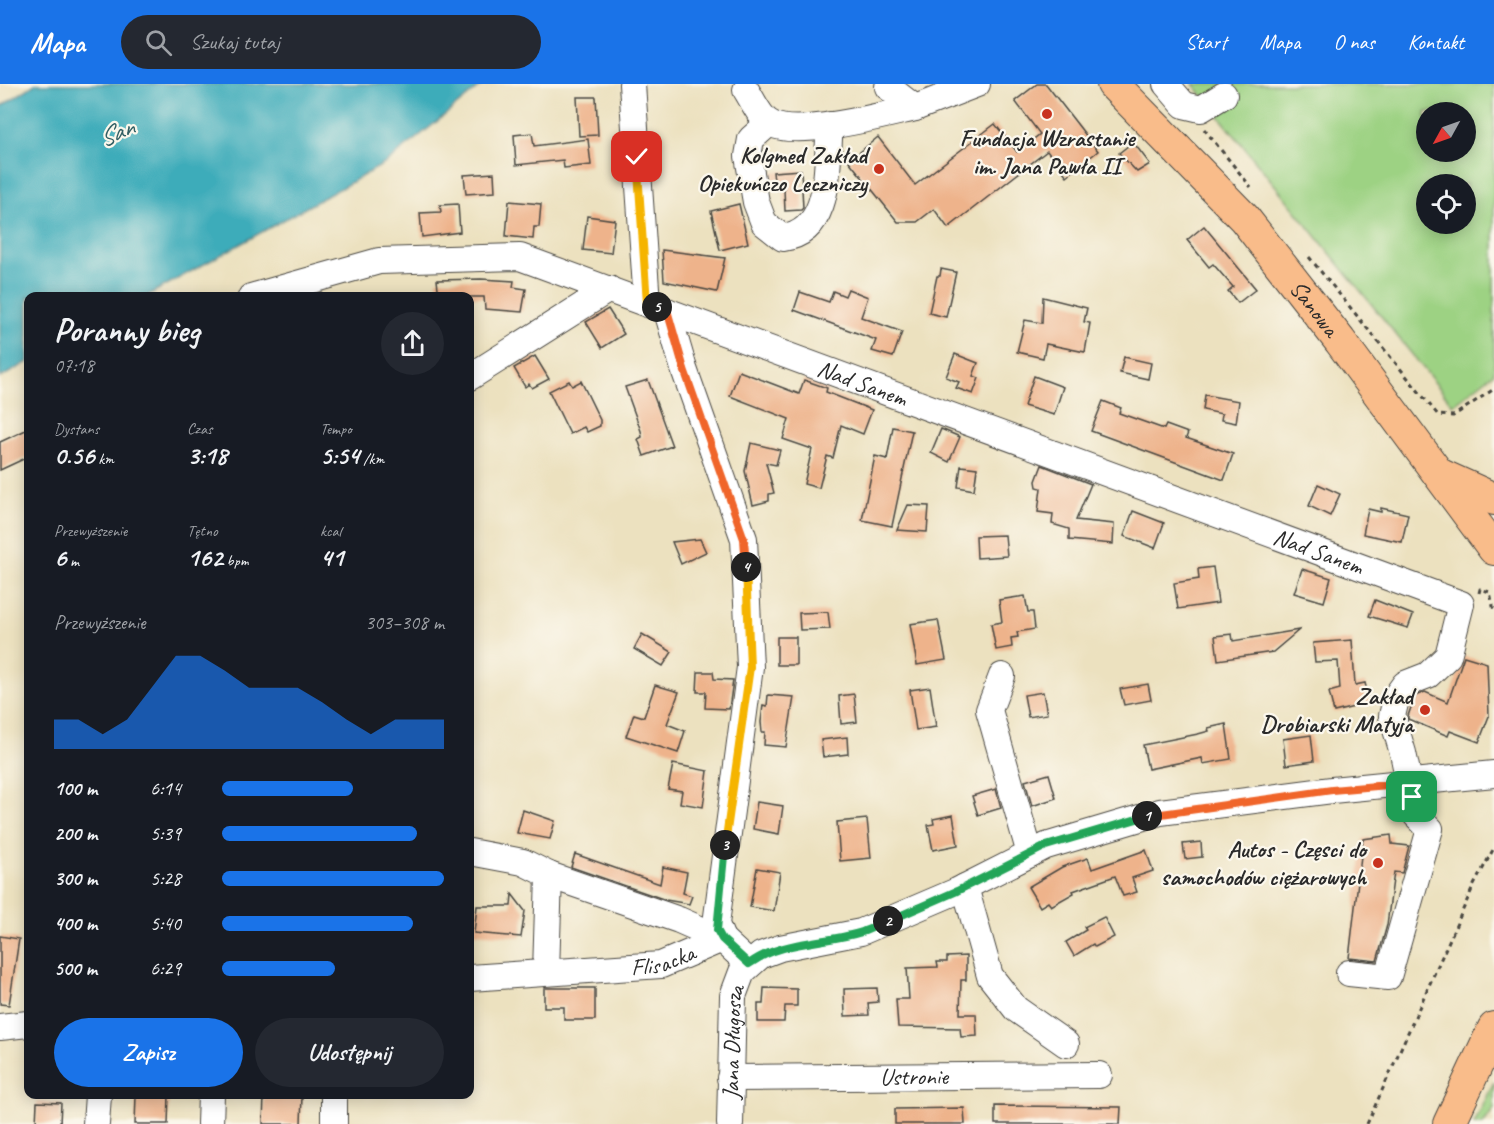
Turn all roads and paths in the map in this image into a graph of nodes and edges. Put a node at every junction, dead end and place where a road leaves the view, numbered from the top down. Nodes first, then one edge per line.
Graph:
1 (632, 84) edge
2 (977, 84) edge
3 (1113, 84) edge
4 (1166, 84) edge
5 (889, 85) edge
6 (746, 90) dead end
7 (1224, 95) dead end
8 (1184, 105) junction
9 (915, 108) junction
10 (769, 123) junction
11 (830, 126) junction
12 (1251, 187) dead end
13 (1304, 251) dead end
14 (609, 289) junction
15 (269, 292) edge
16 (657, 307) junction
17 (474, 374) edge
18 (1494, 389) edge
19 (1440, 474) junction
20 (1494, 499) edge
21 (1494, 549) edge
22 (1002, 676) dead end
23 (1494, 774) edge
24 (1410, 783) junction
25 (1494, 848) edge
26 (474, 853) edge
27 (1030, 854) junction
28 (549, 875) junction
29 (965, 887) junction
30 (722, 939) junction
31 (749, 964) junction
32 (546, 972) junction
33 (1349, 973) dead end
34 (474, 978) edge
35 (24, 1024) edge
36 (0, 1027) edge
37 (1494, 1028) edge
38 (1066, 1044) dead end
39 (1099, 1075) dead end
40 (729, 1078) junction
41 (98, 1099) edge
42 (211, 1099) edge
43 (334, 1099) edge
44 (96, 1124) edge
45 (210, 1124) edge
46 (334, 1124) edge
47 (730, 1124) edge
48 (1367, 1124) edge
49 (1449, 1124) edge

1 - 16 street
2 - 9 street
3 - 19 main road, Sanowa
4 - 8 street
5 - 9 street
6 - 10 street
7 - 8 street
8 - 12 path
9 - 11 street
10 - 11 street
10 - 11 street
13 - 18 path
14 - 15 street, Nad Sanem
14 - 16 street, Nad Sanem
14 - 17 street
16 - 24 street, Nad Sanem
16 - 30 street
19 - 20 main road
19 - 21 main road, Sanowa
22 - 27 street
23 - 24 street
24 - 27 street
24 - 33 street
25 - 48 path
26 - 28 street
27 - 29 street
28 - 30 street
28 - 32 street
29 - 31 street
29 - 38 street
30 - 31 street, Flisacka
30 - 32 street, Flisacka
31 - 40 street, Jana Długosza
32 - 34 street, Flisacka
35 - 36 street
37 - 49 main road
39 - 40 street, Ustronie
40 - 47 street, Jana Długosza
41 - 44 street
42 - 45 street
43 - 46 street

